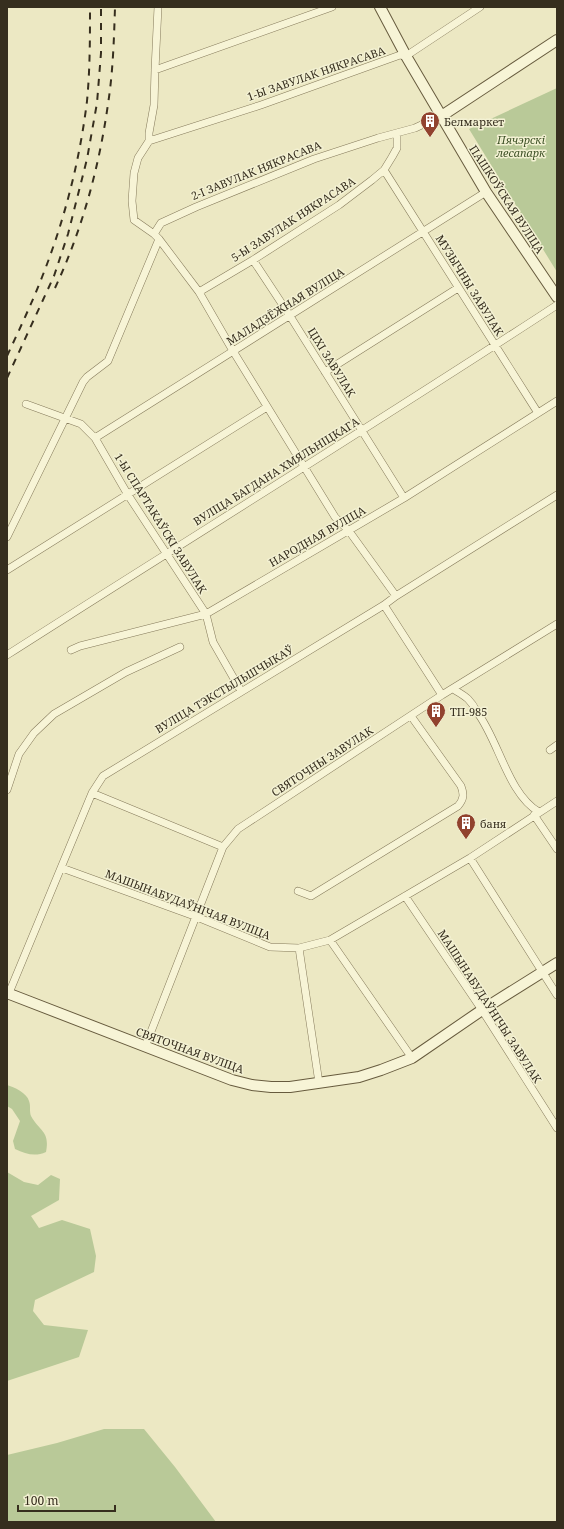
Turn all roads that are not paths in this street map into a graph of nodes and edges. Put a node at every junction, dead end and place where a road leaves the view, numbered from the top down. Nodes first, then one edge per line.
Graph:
1 (158, 7) edge
2 (332, 7) edge
3 (380, 7) edge
4 (480, 7) edge
5 (557, 40) edge
6 (406, 56) junction
7 (154, 70) junction
8 (443, 115) junction
9 (397, 133) junction
10 (149, 141) junction
11 (384, 170) junction
12 (486, 192) junction
13 (423, 232) junction
14 (157, 236) junction
15 (253, 260) junction
16 (458, 288) junction
17 (199, 292) junction
18 (557, 298) edge
19 (557, 305) edge
20 (290, 316) junction
21 (495, 346) junction
22 (233, 351) junction
23 (325, 372) junction
24 (557, 401) edge
25 (26, 404) dead end
26 (267, 407) junction
27 (538, 412) junction
28 (65, 417) junction
29 (362, 431) junction
30 (95, 438) junction
31 (305, 467) junction
32 (557, 495) edge
33 (128, 496) junction
34 (404, 498) junction
35 (349, 531) junction
36 (7, 537) edge
37 (166, 554) junction
38 (7, 570) edge
39 (396, 596) junction
40 (384, 605) junction
41 (206, 614) junction
42 (557, 624) edge
43 (180, 647) dead end
44 (71, 650) dead end
45 (7, 655) edge
46 (453, 689) junction
47 (241, 691) junction
48 (442, 696) junction
49 (411, 716) junction
50 (557, 746) edge
51 (550, 750) dead end
52 (7, 790) edge
53 (92, 793) junction
54 (557, 801) edge
55 (537, 814) junction
56 (223, 847) junction
57 (557, 849) edge
58 (470, 858) junction
59 (62, 868) junction
60 (298, 891) dead end
61 (405, 896) junction
62 (197, 917) junction
63 (330, 940) junction
64 (299, 948) junction
65 (557, 962) edge
66 (542, 972) junction
67 (8, 993) edge
68 (557, 995) edge
69 (482, 1010) junction
70 (145, 1047) junction
71 (412, 1058) junction
72 (319, 1083) junction
73 (557, 1128) edge

1 - 7 street
2 - 7 street
3 - 6 street, ПАШКОЎСКАЯ ВУЛІЦА
4 - 6 street, 1-Ы ЗАВУЛАК НЯКРАСАВА
5 - 8 street, 2-І ЗАВУЛАК НЯКРАСАВА
6 - 8 street, ПАШКОЎСКАЯ ВУЛІЦА
6 - 10 street, 1-Ы ЗАВУЛАК НЯКРАСАВА
7 - 10 street
8 - 9 street, 2-І ЗАВУЛАК НЯКРАСАВА
8 - 12 street, ПАШКОЎСКАЯ ВУЛІЦА
9 - 11 street, 5-Ы ЗАВУЛАК НЯКРАСАВА
9 - 14 street, 2-І ЗАВУЛАК НЯКРАСАВА
10 - 14 street
11 - 13 street, МУЗЫЧНЫ ЗАВУЛАК
11 - 15 street, 5-Ы ЗАВУЛАК НЯКРАСАВА
12 - 13 street, МАЛАДЗЁЖНАЯ ВУЛІЦА
12 - 18 street, ПАШКОЎСКАЯ ВУЛІЦА
13 - 16 street, МУЗЫЧНЫ ЗАВУЛАК
13 - 20 street, МАЛАДЗЁЖНАЯ ВУЛІЦА
14 - 17 street
14 - 28 street, 2-І ЗАВУЛАК НЯКРАСАВА
15 - 17 street, 5-Ы ЗАВУЛАК НЯКРАСАВА
15 - 20 street, ЦІХІ ЗАВУЛАК
16 - 21 street, МУЗЫЧНЫ ЗАВУЛАК
16 - 23 street
17 - 22 street
19 - 21 street, ВУЛІЦА БАГДАНА ХМЯЛЬНІЦКАГА
20 - 22 street, МАЛАДЗЁЖНАЯ ВУЛІЦА
20 - 23 street, ЦІХІ ЗАВУЛАК
21 - 27 street, МУЗЫЧНЫ ЗАВУЛАК
21 - 29 street, ВУЛІЦА БАГДАНА ХМЯЛЬНІЦКАГА
22 - 26 street
22 - 30 street, МАЛАДЗЁЖНАЯ ВУЛІЦА
23 - 29 street, ЦІХІ ЗАВУЛАК
24 - 27 street, НАРОДНАЯ ВУЛІЦА
25 - 28 street, 1-Ы СПАРТАКАЎСКІ ЗАВУЛАК
26 - 31 street
26 - 33 street
27 - 34 street, НАРОДНАЯ ВУЛІЦА
28 - 30 street, 1-Ы СПАРТАКАЎСКІ ЗАВУЛАК
28 - 36 street, 2-І ЗАВУЛАК НЯКРАСАВА
29 - 31 street, ВУЛІЦА БАГДАНА ХМЯЛЬНІЦКАГА
29 - 34 street, ЦІХІ ЗАВУЛАК
30 - 33 street, 1-Ы СПАРТАКАЎСКІ ЗАВУЛАК
31 - 35 street
31 - 37 street, ВУЛІЦА БАГДАНА ХМЯЛЬНІЦКАГА
32 - 39 street, ВУЛІЦА ТЭКСТЫЛЬШЧЫКАЎ
33 - 37 street, 1-Ы СПАРТАКАЎСКІ ЗАВУЛАК
33 - 38 street
34 - 35 street, НАРОДНАЯ ВУЛІЦА
35 - 39 street
35 - 41 street, НАРОДНАЯ ВУЛІЦА
37 - 41 street, 1-Ы СПАРТАКАЎСКІ ЗАВУЛАК
37 - 45 street, ВУЛІЦА БАГДАНА ХМЯЛЬНІЦКАГА
39 - 40 street, ВУЛІЦА ТЭКСТЫЛЬШЧЫКАЎ
40 - 47 street, ВУЛІЦА ТЭКСТЫЛЬШЧЫКАЎ
40 - 48 street
41 - 44 street, НАРОДНАЯ ВУЛІЦА
41 - 47 street, 1-Ы СПАРТАКАЎСКІ ЗАВУЛАК
42 - 46 street, СВЯТОЧНЫ ЗАВУЛАК
43 - 52 street
46 - 48 street, СВЯТОЧНЫ ЗАВУЛАК
46 - 55 street
47 - 53 street, ВУЛІЦА ТЭКСТЫЛЬШЧЫКАЎ
48 - 49 street, СВЯТОЧНЫ ЗАВУЛАК
49 - 56 street, СВЯТОЧНЫ ЗАВУЛАК
49 - 60 street
50 - 51 street
53 - 56 street
53 - 59 street, ВУЛІЦА ТЭКСТЫЛЬШЧЫКАЎ
54 - 55 street, МАШЫНАБУДАЎНІЧАЯ ВУЛІЦА
55 - 57 street
55 - 58 street, МАШЫНАБУДАЎНІЧАЯ ВУЛІЦА
56 - 62 street, СВЯТОЧНЫ ЗАВУЛАК
58 - 61 street, МАШЫНАБУДАЎНІЧАЯ ВУЛІЦА
58 - 66 street
59 - 62 street, МАШЫНАБУДАЎНІЧАЯ ВУЛІЦА
59 - 67 street, ВУЛІЦА ТЭКСТЫЛЬШЧЫКАЎ
61 - 63 street, МАШЫНАБУДАЎНІЧАЯ ВУЛІЦА
61 - 69 street, МАШЫНАБУДАЎНІЧЫ ЗАВУЛАК
62 - 64 street, МАШЫНАБУДАЎНІЧАЯ ВУЛІЦА
62 - 70 street, СВЯТОЧНЫ ЗАВУЛАК
63 - 64 street, МАШЫНАБУДАЎНІЧАЯ ВУЛІЦА
63 - 71 street
64 - 72 street
65 - 66 street, СВЯТОЧНАЯ ВУЛІЦА
66 - 68 street
66 - 69 street, СВЯТОЧНАЯ ВУЛІЦА
67 - 70 street, СВЯТОЧНАЯ ВУЛІЦА
69 - 71 street, СВЯТОЧНАЯ ВУЛІЦА
69 - 73 street, МАШЫНАБУДАЎНІЧЫ ЗАВУЛАК
70 - 72 street, СВЯТОЧНАЯ ВУЛІЦА
71 - 72 street, СВЯТОЧНАЯ ВУЛІЦА

